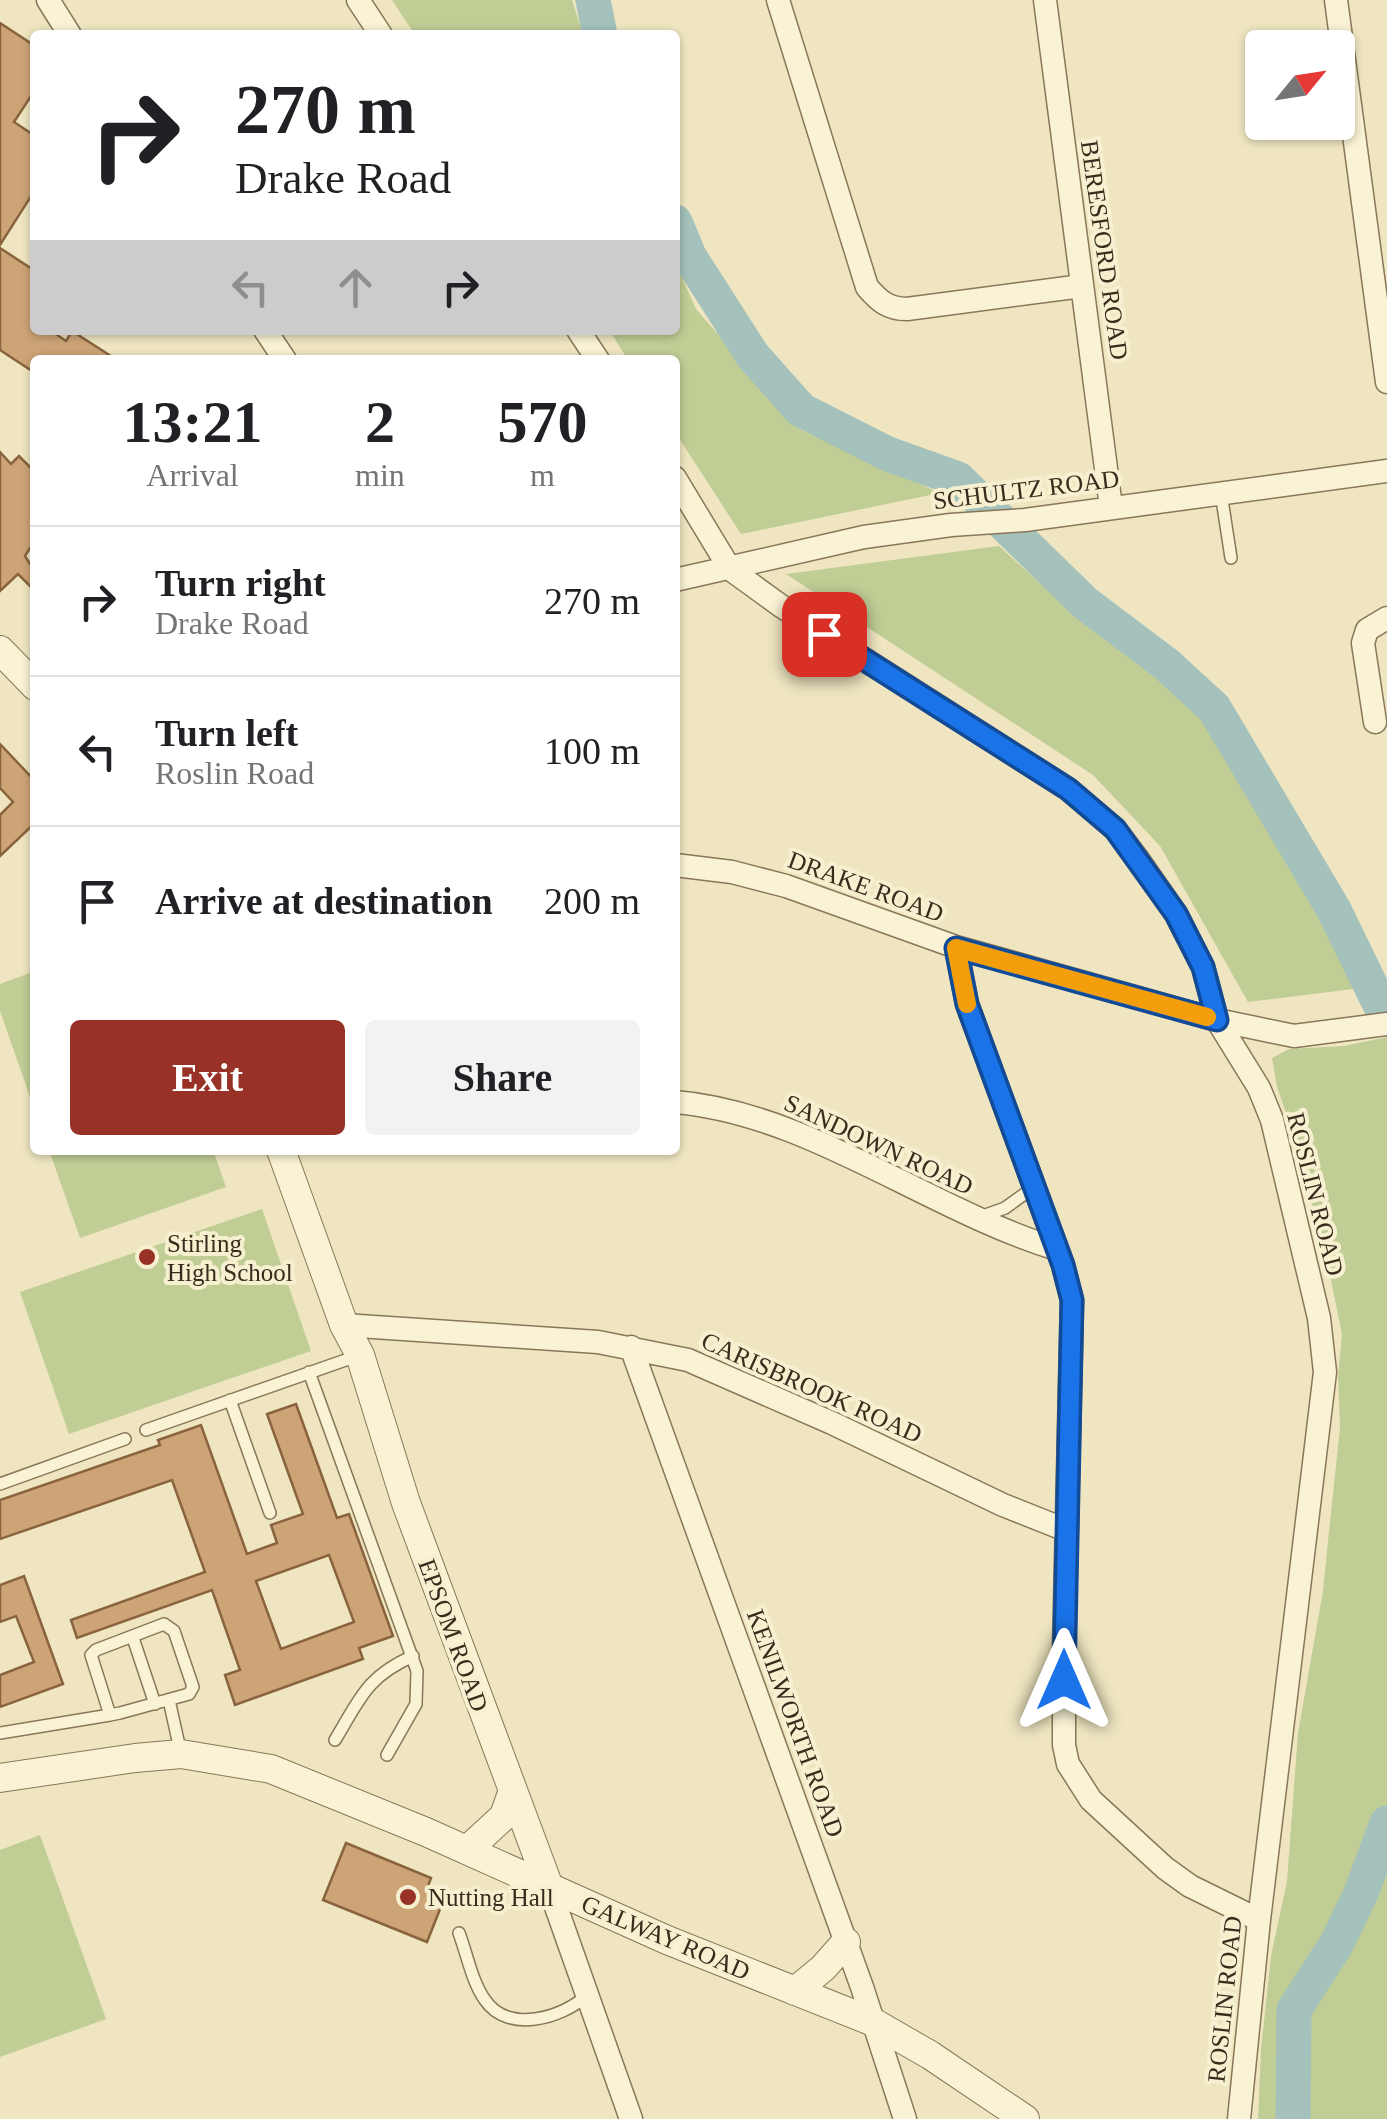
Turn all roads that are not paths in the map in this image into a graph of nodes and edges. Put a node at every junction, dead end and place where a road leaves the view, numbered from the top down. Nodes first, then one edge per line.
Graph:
1 (48, 0) edge
2 (358, 0) edge
3 (778, 0) edge
4 (1045, 0) edge
5 (1336, 0) edge
6 (67, 30) edge
7 (378, 30) edge
8 (1082, 286) junction
9 (1387, 382) edge
10 (1387, 471) edge
11 (680, 486) edge
12 (1221, 494) junction
13 (1111, 507) junction
14 (1231, 558) dead end
15 (730, 569) junction
16 (680, 579) edge
17 (1387, 618) edge
18 (0, 650) edge
19 (30, 681) edge
20 (1376, 722) dead end
21 (680, 866) edge
22 (956, 948) junction
23 (1217, 1020) junction
24 (1387, 1024) edge
25 (680, 1103) edge
26 (283, 1155) edge
27 (1034, 1187) junction
28 (976, 1218) junction
29 (1057, 1249) junction
30 (344, 1325) junction
31 (630, 1347) junction
32 (360, 1355) junction
33 (310, 1372) junction
34 (230, 1400) junction
35 (146, 1430) dead end
36 (124, 1440) dead end
37 (0, 1484) edge
38 (270, 1513) dead end
39 (1066, 1530) junction
40 (133, 1638) junction
41 (413, 1656) junction
42 (169, 1700) junction
43 (155, 1704) junction
44 (110, 1715) junction
45 (0, 1732) edge
46 (335, 1740) dead end
47 (181, 1754) junction
48 (387, 1755) dead end
49 (0, 1778) edge
50 (512, 1793) junction
51 (467, 1850) junction
52 (549, 1888) junction
53 (1259, 1920) junction
54 (459, 1933) dead end
55 (846, 1942) junction
56 (796, 1991) junction
57 (586, 1996) junction
58 (871, 2021) junction
59 (998, 2102) junction
60 (631, 2119) edge
61 (905, 2119) edge
62 (976, 2119) edge
63 (1025, 2119) edge
64 (1239, 2119) edge

1 - 6 street
2 - 7 street
3 - 8 street
4 - 8 street, BERESFORD ROAD
5 - 9 street
8 - 13 street, BERESFORD ROAD
10 - 12 street, SCHULTZ ROAD
11 - 15 street, ROSLIN ROAD
12 - 13 street, SCHULTZ ROAD
12 - 14 lane
13 - 15 street, SCHULTZ ROAD
15 - 16 street, SCHULTZ ROAD
15 - 23 street, ROSLIN ROAD
17 - 20 street
18 - 19 street
21 - 22 street, DRAKE ROAD
22 - 23 street, DRAKE ROAD
22 - 27 street
23 - 24 street, DRAKE ROAD
23 - 53 street, ROSLIN ROAD
25 - 28 street, SANDOWN ROAD
26 - 30 street, EPSOM ROAD
27 - 28 lane
27 - 29 street
28 - 29 street, SANDOWN ROAD
29 - 39 street
30 - 31 street, CARISBROOK ROAD
30 - 32 street, EPSOM ROAD
31 - 39 street, CARISBROOK ROAD
31 - 55 street, KENILWORTH ROAD
32 - 33 lane
32 - 50 street, EPSOM ROAD
33 - 34 lane
33 - 41 lane
34 - 35 lane
34 - 38 lane
36 - 37 lane
39 - 53 street
40 - 42 lane
40 - 43 lane
40 - 44 lane
41 - 46 lane
41 - 48 lane
42 - 43 lane
42 - 47 lane
43 - 44 lane
44 - 45 lane
47 - 49 street, GALWAY ROAD
47 - 51 street, GALWAY ROAD
50 - 51 street
50 - 52 street, EPSOM ROAD
51 - 52 street, GALWAY ROAD
52 - 56 street, GALWAY ROAD
52 - 57 street, EPSOM ROAD
53 - 64 street, ROSLIN ROAD
54 - 57 lane
55 - 56 street
55 - 58 street, KENILWORTH ROAD
56 - 58 street, GALWAY ROAD
57 - 60 street, EPSOM ROAD
58 - 59 street, GALWAY ROAD
58 - 61 street, KENILWORTH ROAD
59 - 62 street
59 - 63 street, GALWAY ROAD

